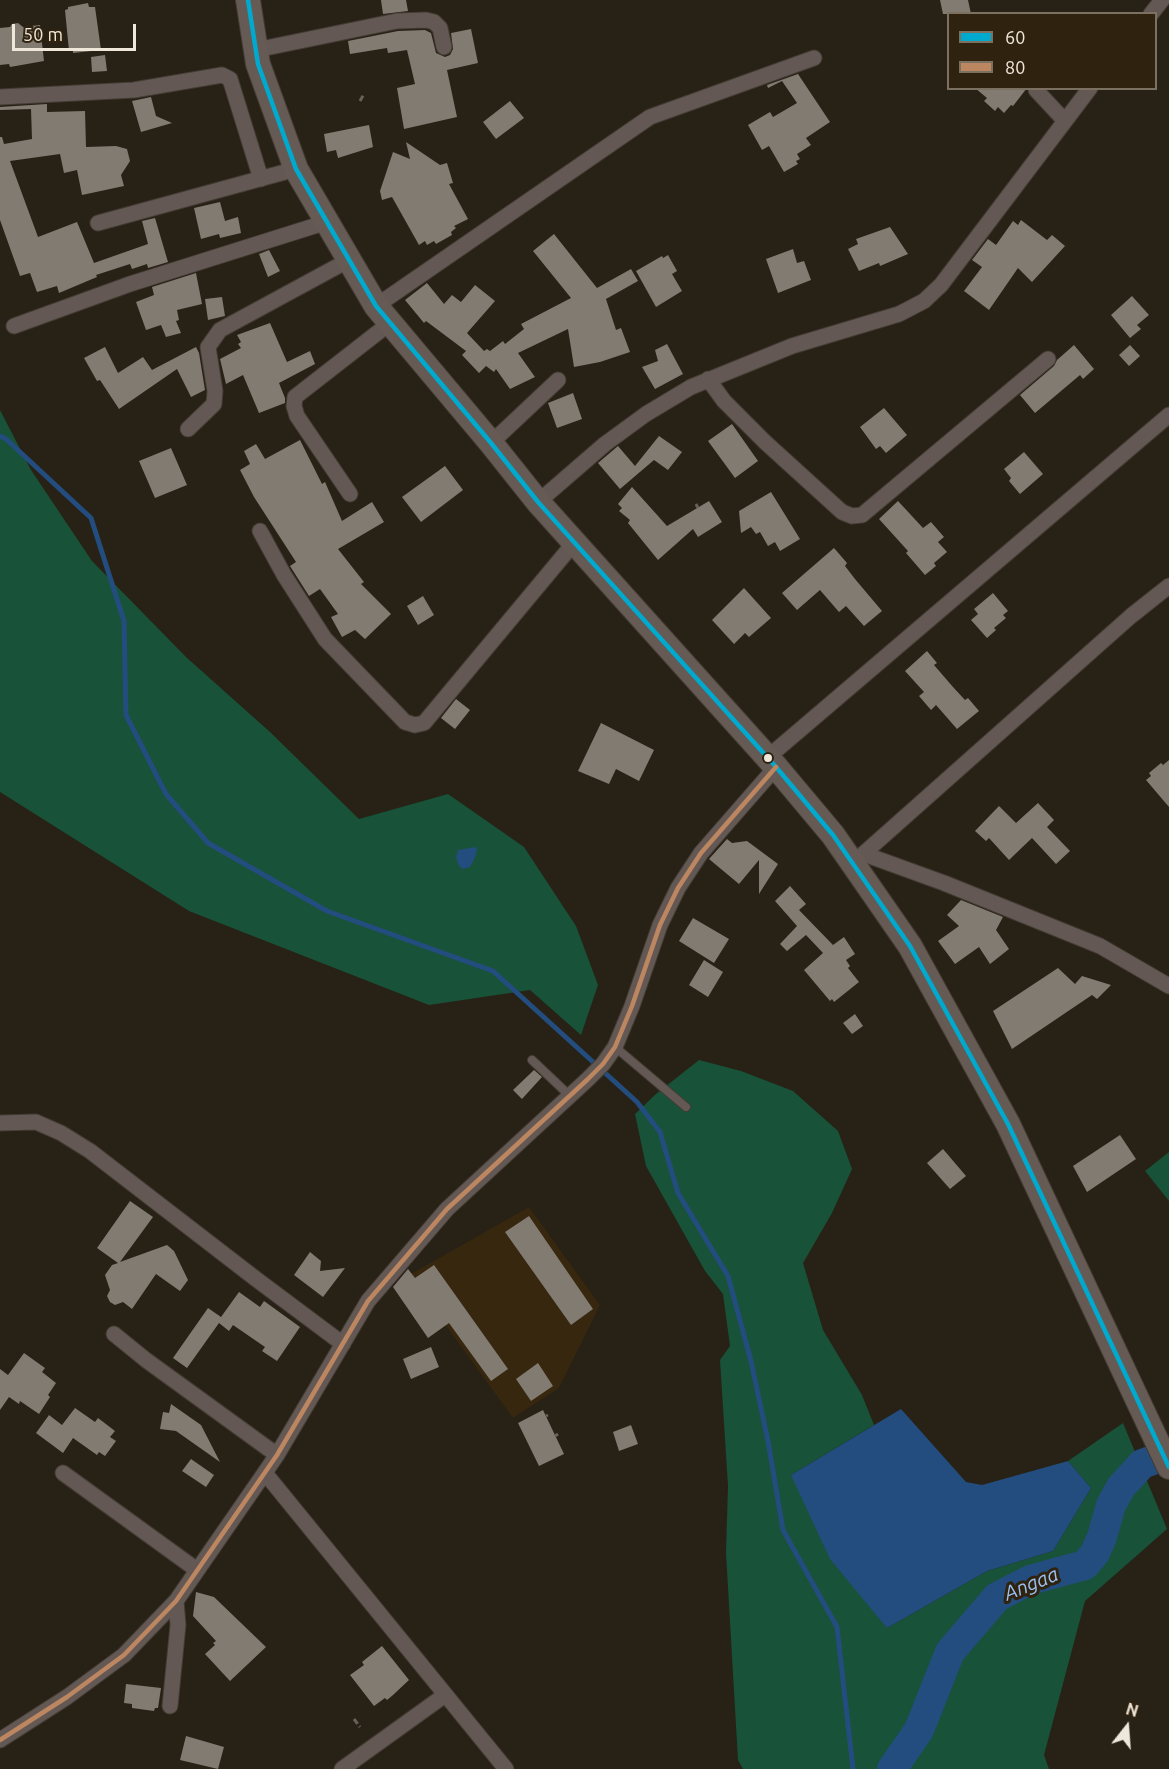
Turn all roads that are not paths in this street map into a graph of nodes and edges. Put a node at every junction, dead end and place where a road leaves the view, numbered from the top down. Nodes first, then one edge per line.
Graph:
1 (248, 0) edge
2 (1162, 0) edge
3 (1153, 12) edge
4 (444, 47) dead end
5 (255, 50) junction
6 (814, 58) dead end
7 (1036, 90) dead end
8 (1088, 90) edge
9 (0, 97) edge
10 (1064, 120) junction
11 (296, 169) junction
12 (261, 179) junction
13 (98, 222) dead end
14 (327, 222) junction
15 (349, 260) junction
16 (383, 315) junction
17 (14, 326) dead end
18 (1048, 358) dead end
19 (708, 379) junction
20 (558, 380) dead end
21 (1169, 415) edge
22 (188, 429) dead end
23 (491, 443) junction
24 (350, 494) dead end
25 (538, 502) junction
26 (260, 531) dead end
27 (574, 543) junction
28 (1169, 586) edge
29 (771, 763) junction
30 (859, 858) junction
31 (1169, 986) edge
32 (615, 1047) junction
33 (532, 1060) dead end
34 (569, 1095) junction
35 (686, 1107) dead end
36 (0, 1123) edge
37 (114, 1334) dead end
38 (343, 1344) junction
39 (277, 1455) junction
40 (1169, 1467) edge
41 (63, 1473) dead end
42 (265, 1473) junction
43 (197, 1570) junction
44 (176, 1601) junction
45 (445, 1695) junction
46 (170, 1706) dead end
47 (1, 1739) edge
48 (342, 1769) edge
49 (507, 1769) edge

1 - 5 highway
2 - 3 street
4 - 5 street
5 - 11 highway
6 - 16 street
7 - 10 street
8 - 10 street
9 - 12 street
10 - 19 street
11 - 12 street
11 - 14 highway
12 - 13 street
14 - 15 highway
14 - 17 street
15 - 16 highway
15 - 22 street
16 - 23 highway
16 - 24 street
18 - 19 street
19 - 25 street
20 - 23 street
21 - 29 street
23 - 25 highway
25 - 27 highway
26 - 27 street
27 - 29 highway
28 - 30 street
29 - 30 highway
29 - 32 street
30 - 31 street
30 - 40 highway
32 - 34 street
32 - 35 lane
33 - 34 lane
34 - 38 street
36 - 38 street
37 - 39 street
38 - 39 street
39 - 42 street
41 - 43 street
42 - 43 street
42 - 45 street
43 - 44 street
44 - 46 street
44 - 47 street
45 - 48 street
45 - 49 street

